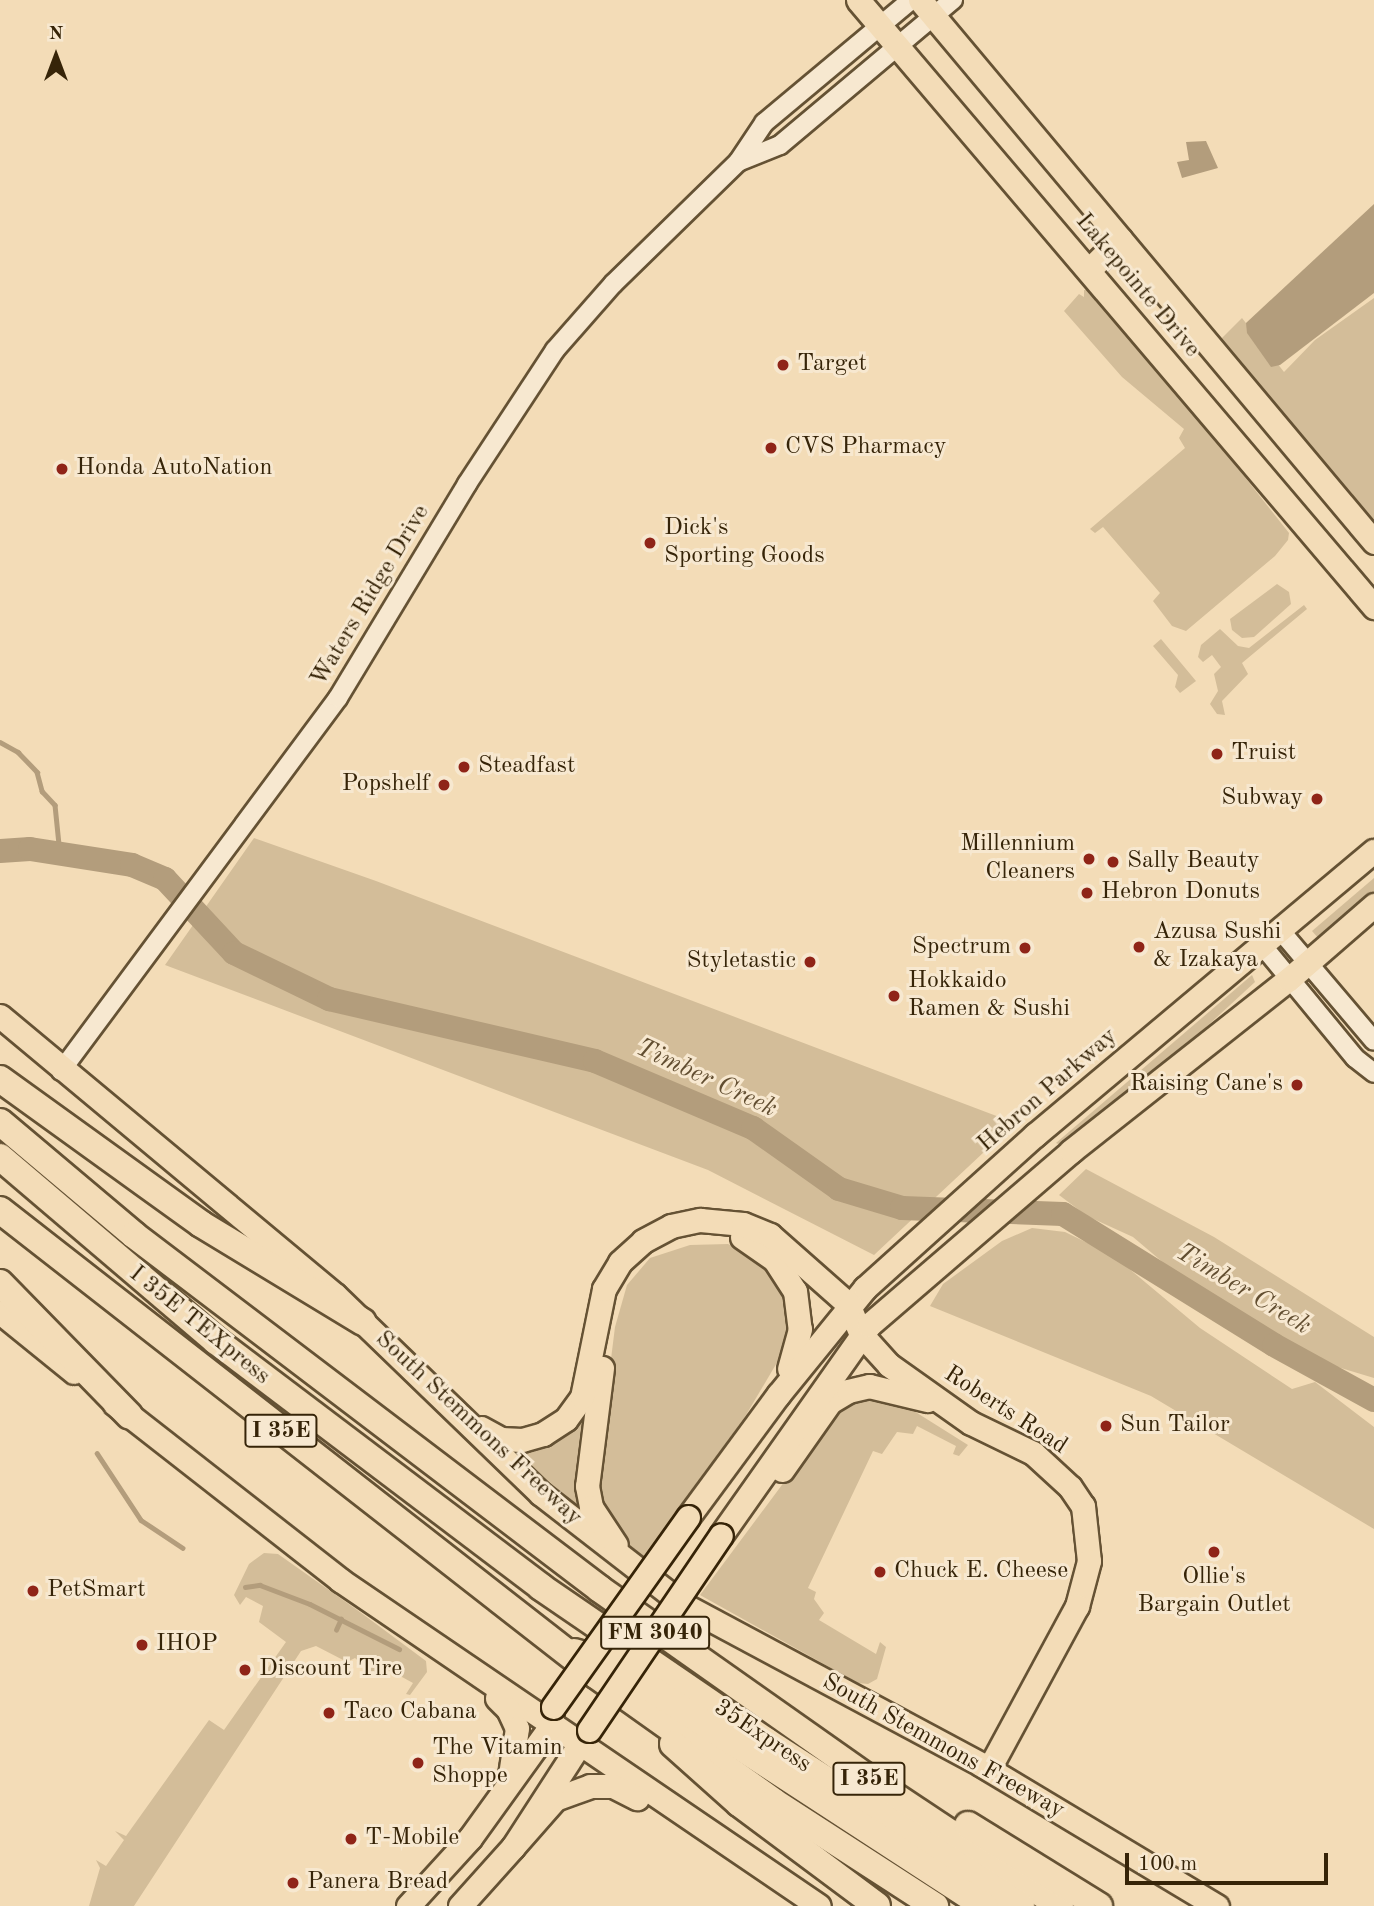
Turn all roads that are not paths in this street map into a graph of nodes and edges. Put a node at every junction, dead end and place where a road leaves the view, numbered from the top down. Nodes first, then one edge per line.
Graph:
1 (858, 0) edge
2 (911, 0) edge
3 (920, 0) edge
4 (953, 0) edge
5 (935, 18) junction
6 (880, 24) junction
7 (899, 47) junction
8 (738, 162) junction
9 (1120, 239) junction
10 (1089, 270) junction
11 (1374, 542) edge
12 (1374, 607) edge
13 (1374, 850) edge
14 (1374, 905) edge
15 (1280, 930) junction
16 (1262, 945) junction
17 (1297, 971) junction
18 (0, 1016) edge
19 (1374, 1041) edge
20 (61, 1071) junction
21 (1374, 1073) edge
22 (0, 1079) edge
23 (0, 1122) edge
24 (0, 1157) edge
25 (0, 1210) edge
26 (134, 1235) junction
27 (0, 1283) edge
28 (848, 1304) junction
29 (0, 1312) edge
30 (363, 1322) junction
31 (861, 1334) junction
32 (778, 1395) junction
33 (947, 1406) junction
34 (129, 1415) junction
35 (469, 1421) junction
36 (745, 1500) junction
37 (636, 1569) junction
38 (541, 1587) junction
39 (681, 1647) junction
40 (562, 1649) junction
41 (466, 1670) junction
42 (651, 1715) junction
43 (552, 1717) junction
44 (584, 1737) junction
45 (989, 1769) junction
46 (507, 1786) junction
47 (727, 1845) junction
48 (513, 1847) junction
49 (408, 1906) edge
50 (460, 1906) edge
51 (819, 1906) edge
52 (877, 1906) edge
53 (935, 1906) edge
54 (984, 1906) edge
55 (1021, 1906) edge
56 (1060, 1906) edge
57 (1099, 1906) edge
58 (1217, 1906) edge

1 - 6 main road, Lakepointe Drive
2 - 6 street, Waters Ridge Drive
3 - 5 main road, Lakepointe Drive
4 - 5 street, Waters Ridge Drive
5 - 7 street, Waters Ridge Drive
5 - 9 main road, Lakepointe Drive
6 - 7 main road, Lakepointe Drive
6 - 8 street, Waters Ridge Drive
7 - 8 street, Waters Ridge Drive
7 - 10 main road, Lakepointe Drive
8 - 20 street, Waters Ridge Drive
9 - 10 main road
9 - 11 main road, Lakepointe Drive
10 - 12 main road, Lakepointe Drive
13 - 15 main road, Hebron Parkway
14 - 17 main road
15 - 16 main road, Hebron Parkway
15 - 17 street
16 - 17 street
16 - 28 main road, Hebron Parkway
17 - 19 street
17 - 21 street
17 - 31 main road
18 - 20 main road, South Stemmons Freeway
20 - 30 main road, South Stemmons Freeway
22 - 30 highway
23 - 26 highway, South Stemmons Freeway / I 35E
24 - 38 highway, I 35E TEXpress
25 - 40 highway, I 35E
26 - 38 highway
26 - 39 highway, South Stemmons Freeway / I 35E
27 - 34 highway
28 - 31 main road, Roberts Road
28 - 32 main road, Hebron Parkway
28 - 35 main road
29 - 34 main road
30 - 35 main road, South Stemmons Freeway
31 - 33 main road, Roberts Road
31 - 36 main road, FM 3040
32 - 37 main road
32 - 43 main road, FM 3040, bridge
33 - 36 main road
33 - 45 main road, Roberts Road
34 - 41 main road
35 - 37 main road, South Stemmons Freeway
36 - 44 main road, FM 3040, bridge
37 - 45 main road, South Stemmons Freeway
38 - 55 highway, 35Express
39 - 56 highway, South Stemmons Freeway / I 35E
39 - 57 highway
40 - 42 highway, I 35E
40 - 54 highway
41 - 43 main road
41 - 46 main road
42 - 52 highway
42 - 53 highway, I 35E
43 - 44 main road
43 - 46 main road, FM 3040
44 - 47 main road
44 - 48 main road, FM 3040
45 - 58 main road, South Stemmons Freeway
46 - 49 main road, FM 3040
47 - 48 main road
47 - 51 main road
48 - 50 main road, FM 3040

